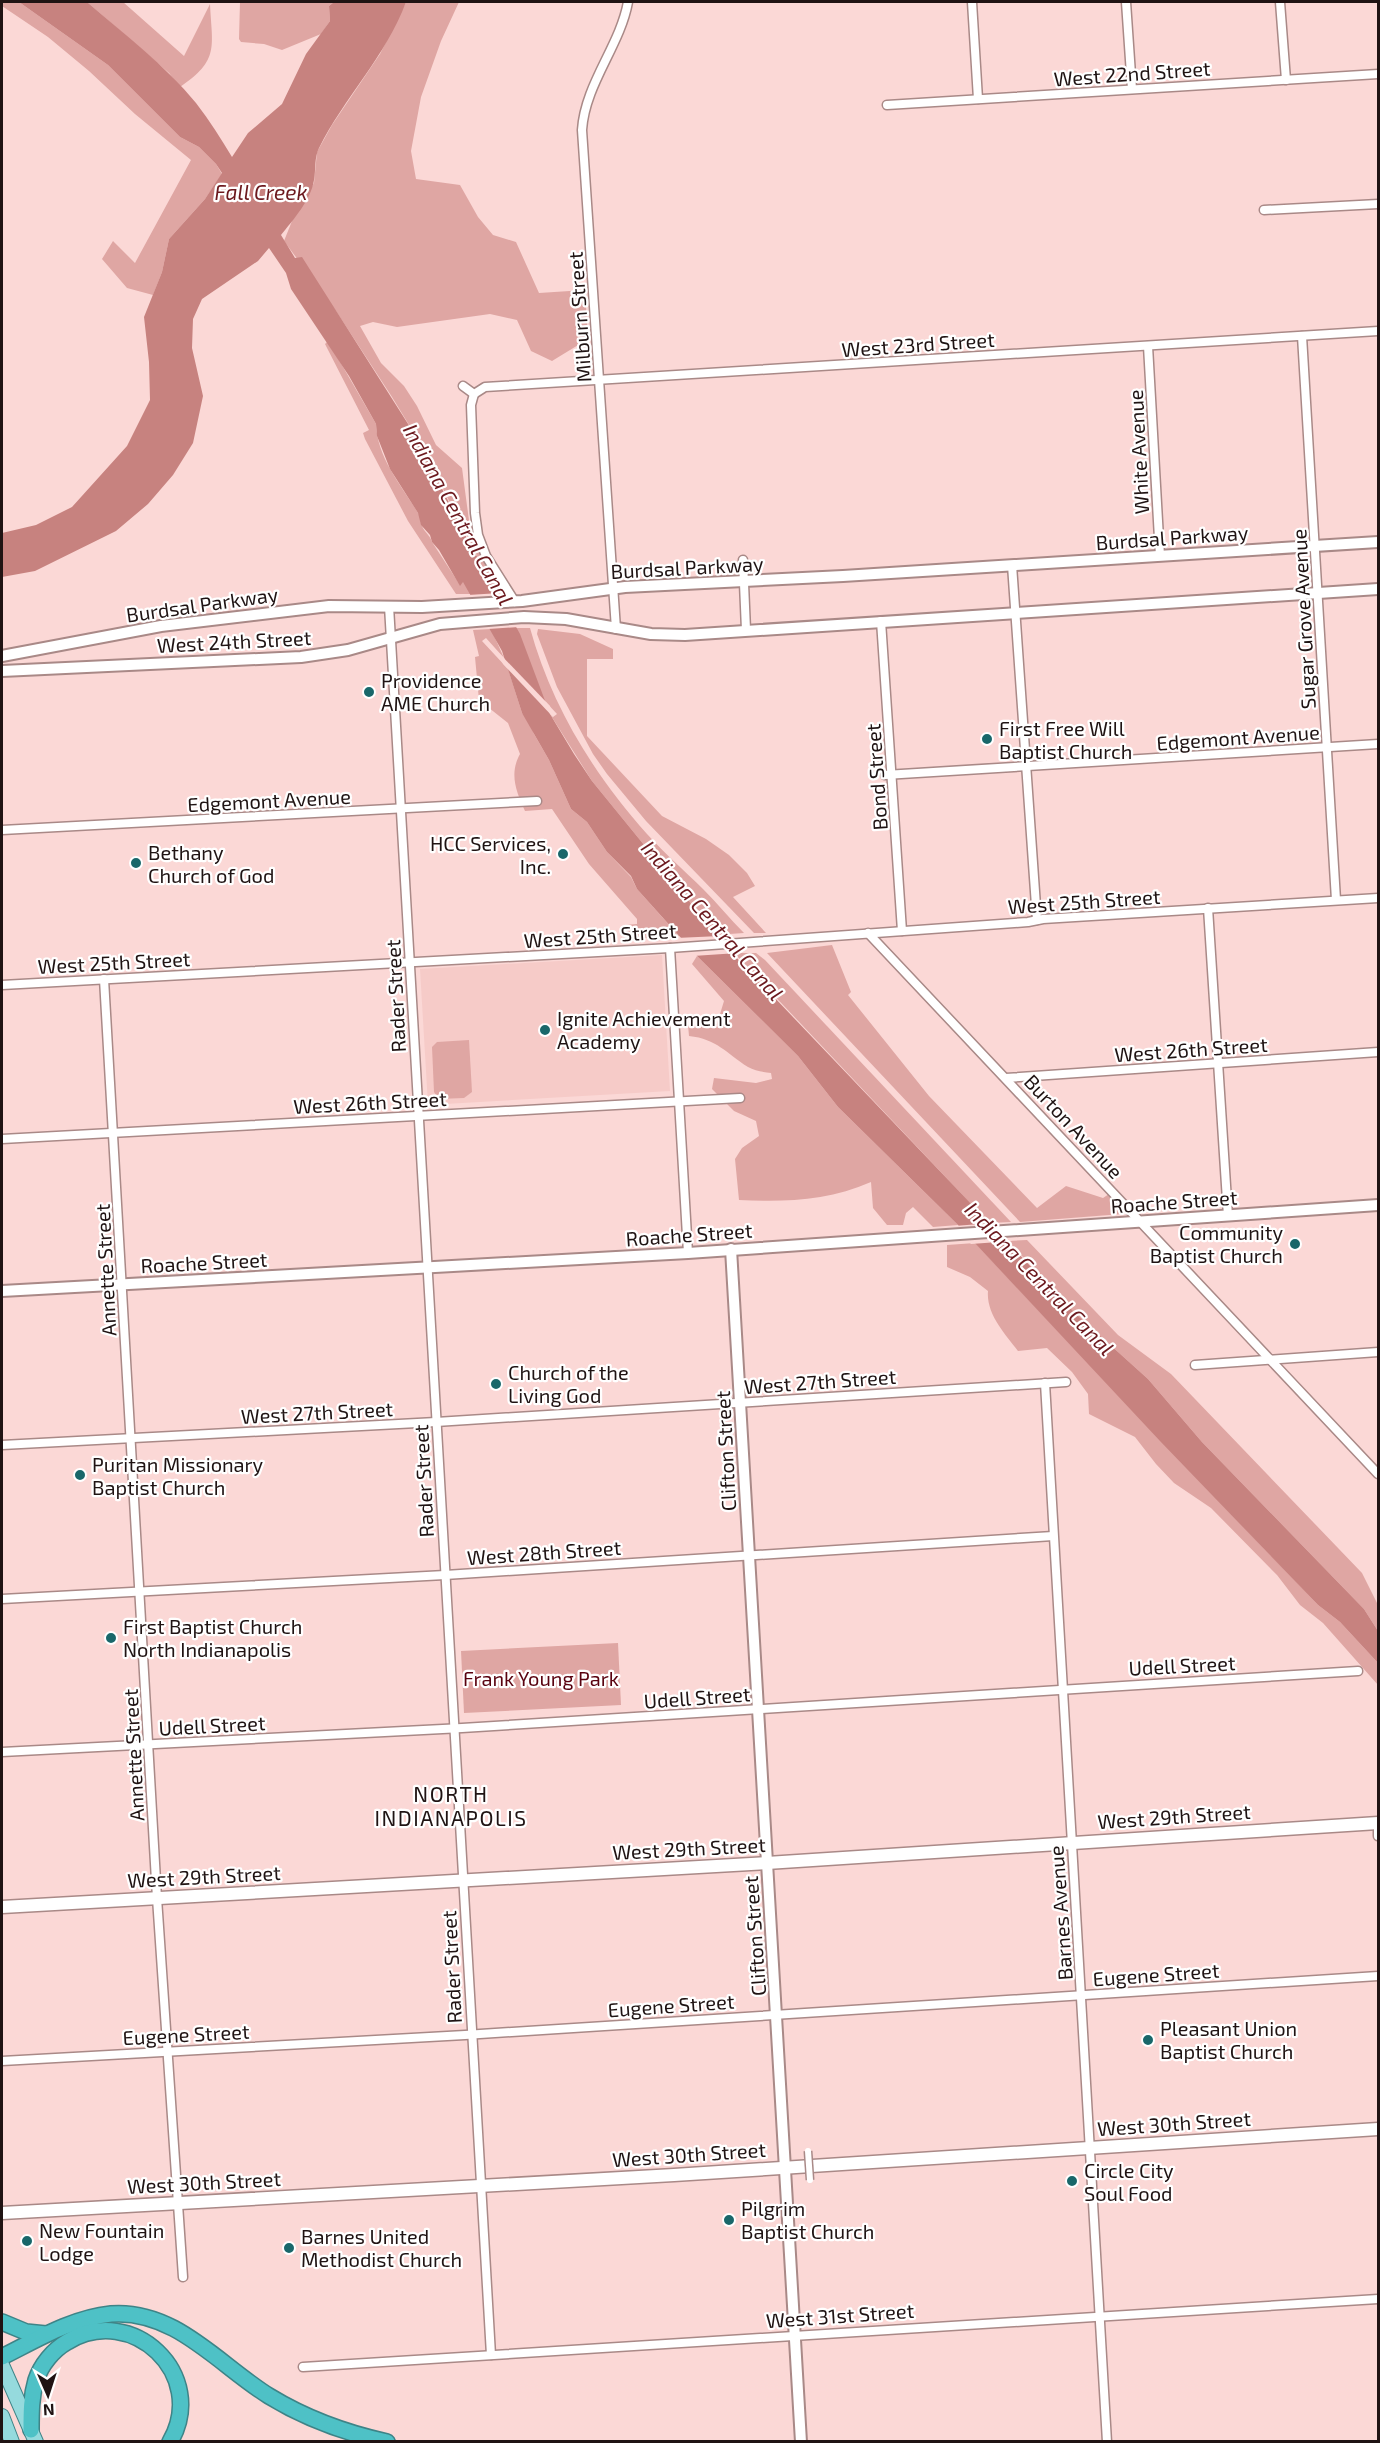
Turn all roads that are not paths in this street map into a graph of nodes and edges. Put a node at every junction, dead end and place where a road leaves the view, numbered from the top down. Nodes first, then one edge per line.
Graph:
1 (972, 2) edge
2 (1126, 2) edge
3 (1280, 2) edge
4 (627, 6) edge
5 (1378, 74) edge
6 (1286, 80) junction
7 (1132, 89) junction
8 (978, 99) junction
9 (887, 105) dead end
10 (1378, 204) edge
11 (1264, 210) dead end
12 (1378, 331) edge
13 (1302, 336) junction
14 (1148, 346) junction
15 (600, 380) junction
16 (463, 386) dead end
17 (474, 394) junction
18 (1378, 542) edge
19 (1315, 546) junction
20 (1160, 556) junction
21 (743, 560) dead end
22 (1012, 565) junction
23 (743, 582) junction
24 (615, 588) junction
25 (1378, 589) edge
26 (1318, 593) junction
27 (510, 602) junction
28 (388, 606) junction
29 (1015, 612) junction
30 (881, 621) junction
31 (616, 628) junction
32 (746, 630) junction
33 (390, 638) junction
34 (2, 656) edge
35 (2, 671) edge
36 (1378, 744) edge
37 (1327, 747) junction
38 (1026, 767) junction
39 (889, 775) junction
40 (537, 801) dead end
41 (400, 810) junction
42 (2, 830) edge
43 (1378, 898) edge
44 (1336, 900) junction
45 (1208, 908) junction
46 (1036, 920) junction
47 (902, 931) junction
48 (868, 933) junction
49 (673, 947) junction
50 (409, 963) junction
51 (104, 979) junction
52 (2, 985) edge
53 (1378, 1052) edge
54 (1218, 1063) junction
55 (1006, 1078) junction
56 (740, 1098) dead end
57 (678, 1102) junction
58 (418, 1116) junction
59 (113, 1133) junction
60 (2, 1139) edge
61 (1378, 1205) edge
62 (1228, 1216) junction
63 (1141, 1221) junction
64 (731, 1249) junction
65 (688, 1253) junction
66 (427, 1269) junction
67 (122, 1284) junction
68 (2, 1292) edge
69 (1378, 1352) edge
70 (1270, 1359) junction
71 (1195, 1365) dead end
72 (1066, 1382) dead end
73 (1045, 1383) junction
74 (740, 1403) junction
75 (436, 1422) junction
76 (131, 1438) junction
77 (2, 1445) edge
78 (1378, 1474) edge
79 (1053, 1536) junction
80 (748, 1555) junction
81 (445, 1575) junction
82 (140, 1592) junction
83 (2, 1599) edge
84 (1359, 1671) dead end
85 (1063, 1689) junction
86 (758, 1709) junction
87 (454, 1728) junction
88 (149, 1745) junction
89 (2, 1752) edge
90 (1378, 1823) edge
91 (1378, 1836) edge
92 (1072, 1842) junction
93 (767, 1863) junction
94 (463, 1881) junction
95 (158, 1898) junction
96 (2, 1906) edge
97 (1378, 1976) edge
98 (1081, 1995) junction
99 (777, 2014) junction
100 (472, 2035) junction
101 (167, 2052) junction
102 (2, 2061) edge
103 (1378, 2129) edge
104 (1090, 2148) junction
105 (808, 2151) dead end
106 (786, 2168) junction
107 (810, 2180) dead end
108 (481, 2186) junction
109 (179, 2203) junction
110 (2, 2213) edge
111 (183, 2277) dead end
112 (1378, 2299) edge
113 (1100, 2315) junction
114 (2, 2322) edge
115 (49, 2333) junction
116 (795, 2335) junction
117 (490, 2355) junction
118 (2, 2357) edge
119 (2, 2365) edge
120 (303, 2367) dead end
121 (2, 2416) edge
122 (33, 2436) edge
123 (12, 2442) edge
124 (170, 2442) edge
125 (387, 2442) edge
126 (801, 2442) edge
127 (1107, 2442) edge

1 - 8 street
2 - 7 street
3 - 6 street
4 - 15 street, Milburn Street
5 - 6 street, West 22nd Street
6 - 7 street, West 22nd Street
7 - 8 street, West 22nd Street
8 - 9 street, West 22nd Street
10 - 11 street
12 - 13 street, West 23rd Street
13 - 14 street, West 23rd Street
13 - 19 street, Sugar Grove Avenue
14 - 15 street, West 23rd Street
14 - 20 street, White Avenue
15 - 17 street, West 23rd Street
15 - 24 street, Milburn Street
16 - 17 street
17 - 27 street
18 - 19 street, Burdsal Parkway
19 - 20 street, Burdsal Parkway
19 - 26 street, Sugar Grove Avenue
20 - 22 street, Burdsal Parkway
21 - 23 street
22 - 23 street, Burdsal Parkway
22 - 29 street
23 - 24 street, Burdsal Parkway
23 - 32 street
24 - 27 street, Burdsal Parkway
24 - 31 street, Milburn Street
25 - 26 street
26 - 29 street
26 - 37 street, Sugar Grove Avenue
27 - 28 street, Burdsal Parkway
28 - 33 street, Rader Street
28 - 34 street, Burdsal Parkway
29 - 30 street
29 - 38 street
30 - 32 street
30 - 39 street, Bond Street
31 - 32 street
31 - 33 street, West 24th Street
33 - 35 street, West 24th Street
33 - 41 street, Rader Street
36 - 37 street, Edgemont Avenue
37 - 38 street, Edgemont Avenue
37 - 44 street, Sugar Grove Avenue
38 - 39 street, Edgemont Avenue
38 - 46 street
39 - 47 street, Bond Street
40 - 41 street, Edgemont Avenue
41 - 42 street, Edgemont Avenue
41 - 50 street, Rader Street
43 - 44 street, West 25th Street
44 - 45 street, West 25th Street
45 - 46 street, West 25th Street
45 - 54 street
46 - 47 street, West 25th Street
47 - 48 street, West 25th Street
48 - 49 street, West 25th Street
48 - 55 street, Burton Avenue
49 - 50 street, West 25th Street
49 - 57 street
50 - 51 street, West 25th Street
50 - 58 street, Rader Street
51 - 52 street, West 25th Street
51 - 59 street, Annette Street
53 - 54 street, West 26th Street
54 - 55 street, West 26th Street
54 - 62 street
55 - 63 street, Burton Avenue
56 - 57 street, West 26th Street
57 - 58 street, West 26th Street
57 - 65 street
58 - 59 street, West 26th Street
58 - 66 street, Rader Street
59 - 60 street, West 26th Street
59 - 67 street, Annette Street
61 - 62 street, Roache Street
62 - 63 street, Roache Street
63 - 64 street, Roache Street
63 - 70 street, Burton Avenue
64 - 65 street, Roache Street
64 - 74 street, Clifton Street
65 - 66 street, Roache Street
66 - 67 street, Roache Street
66 - 75 street, Rader Street
67 - 68 street, Roache Street
67 - 76 street, Annette Street
69 - 70 street
70 - 71 street
70 - 78 street, Burton Avenue
72 - 73 street, West 27th Street
73 - 74 street, West 27th Street
73 - 79 street, Barnes Avenue
74 - 75 street, West 27th Street
74 - 80 street, Clifton Street
75 - 76 street, West 27th Street
75 - 81 street, Rader Street
76 - 77 street, West 27th Street
76 - 82 street, Annette Street
79 - 80 street, West 28th Street
79 - 85 street, Barnes Avenue
80 - 81 street, West 28th Street
80 - 86 street, Clifton Street
81 - 82 street, West 28th Street
81 - 87 street, Rader Street
82 - 83 street, West 28th Street
82 - 88 street, Annette Street
84 - 85 street, Udell Street
85 - 86 street, Udell Street
85 - 92 street, Barnes Avenue
86 - 87 street, Udell Street
86 - 93 street, Clifton Street
87 - 88 street, Udell Street
87 - 94 street, Rader Street
88 - 89 street, Udell Street
88 - 95 street, Annette Street
90 - 91 street
90 - 92 main road, West 29th Street
92 - 93 main road, West 29th Street
92 - 98 street, Barnes Avenue
93 - 94 main road, West 29th Street
93 - 99 street, Clifton Street
94 - 95 main road, West 29th Street
94 - 100 street, Rader Street
95 - 96 main road, West 29th Street
95 - 101 street, Annette Street
97 - 98 street, Eugene Street
98 - 99 street, Eugene Street
98 - 104 street, Barnes Avenue
99 - 100 street, Eugene Street
99 - 106 street, Clifton Street
100 - 101 street, Eugene Street
100 - 108 street, Rader Street
101 - 102 street, Eugene Street
101 - 109 street, Annette Street
103 - 104 main road, West 30th Street
104 - 106 main road, West 30th Street
104 - 113 street, Barnes Avenue
105 - 107 street, bridge
106 - 108 main road, West 30th Street
106 - 116 street, Clifton Street
108 - 109 main road, West 30th Street
108 - 117 street, Rader Street
109 - 110 main road, West 30th Street
109 - 111 street, Annette Street
112 - 113 street, West 31st Street
113 - 116 street, West 31st Street
113 - 127 street, Barnes Avenue
114 - 115 highway
115 - 118 highway
115 - 125 highway
116 - 117 street, West 31st Street
116 - 126 street, Clifton Street
117 - 120 street, West 31st Street
119 - 122 main road
121 - 123 main road
122 - 124 highway

